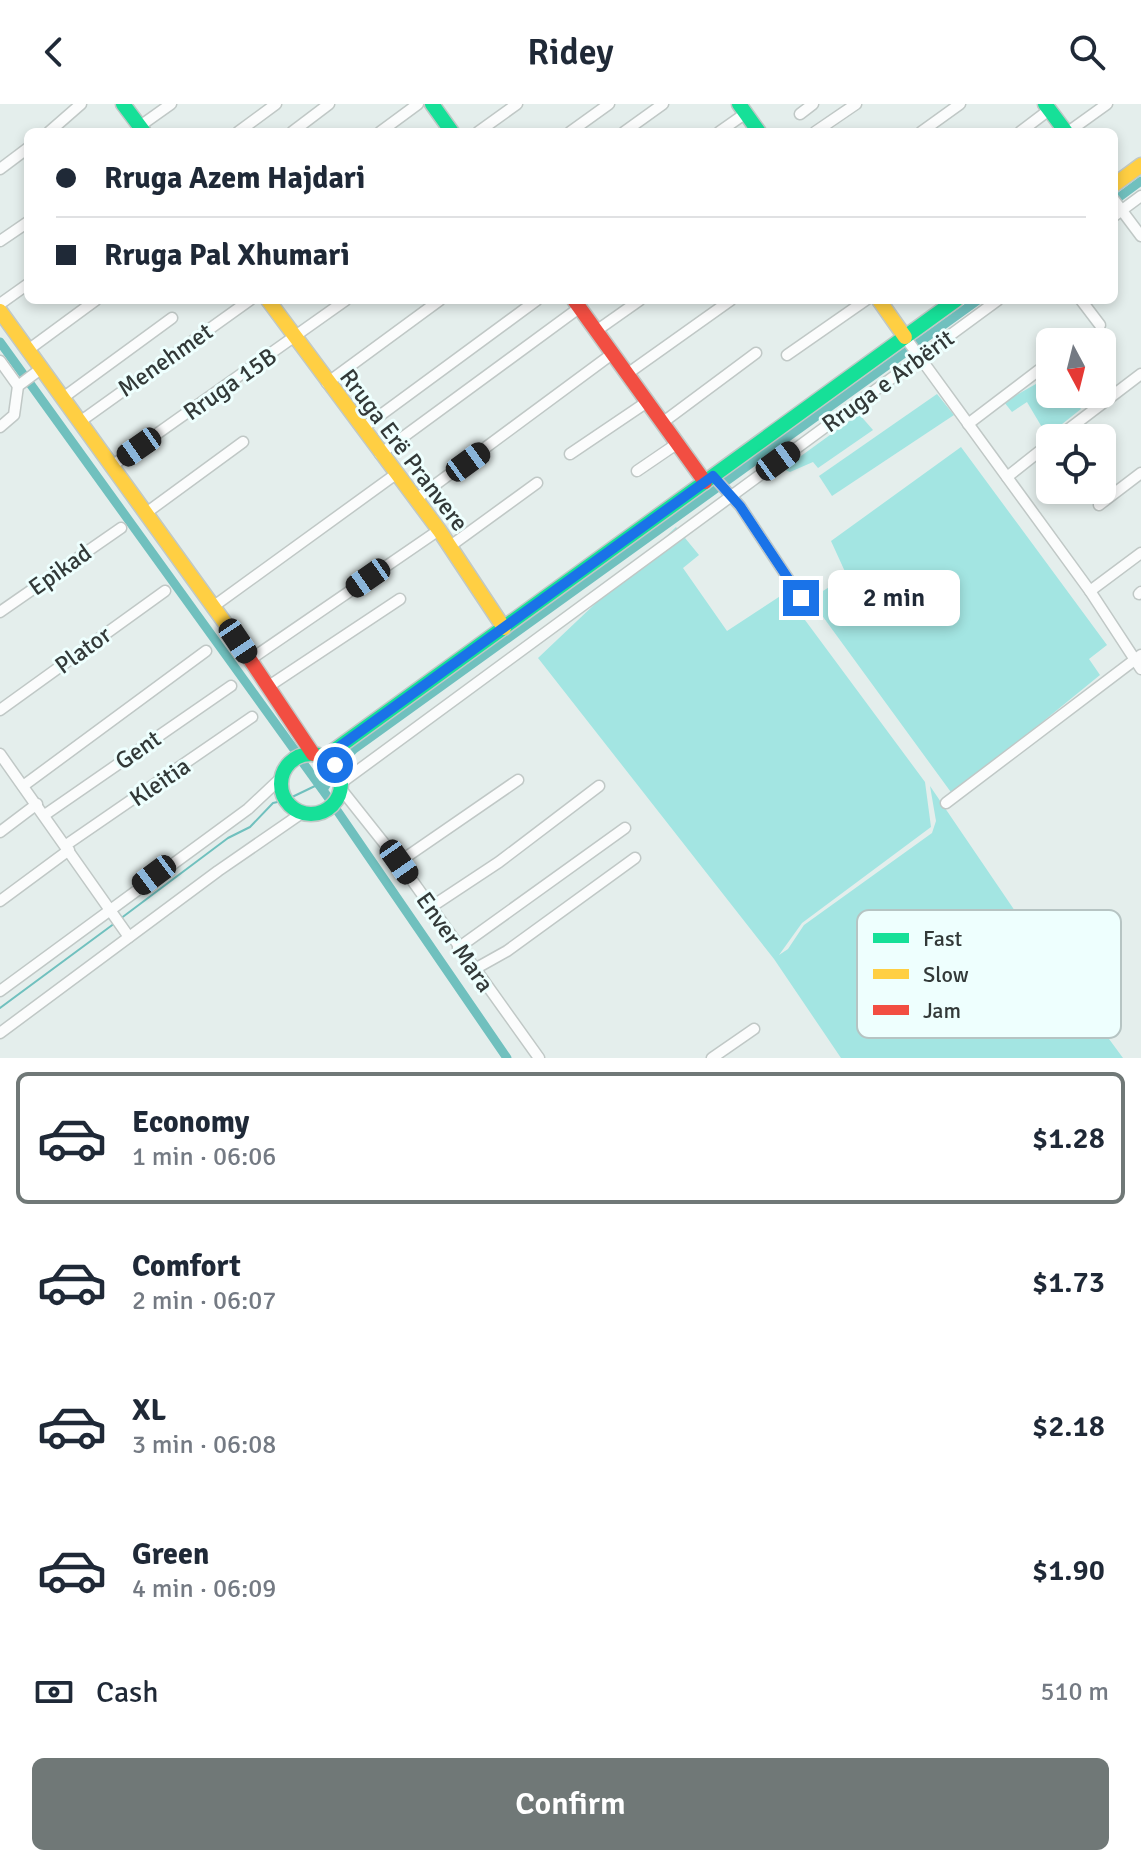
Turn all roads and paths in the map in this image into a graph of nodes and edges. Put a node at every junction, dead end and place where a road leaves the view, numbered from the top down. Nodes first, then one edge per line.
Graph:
1 (81, 104) edge
2 (123, 104) edge
3 (171, 104) edge
4 (276, 104) edge
5 (329, 104) edge
6 (418, 104) edge
7 (432, 104) edge
8 (517, 104) edge
9 (609, 104) edge
10 (663, 104) edge
11 (813, 104) edge
12 (856, 104) edge
13 (960, 104) edge
14 (1107, 104) edge
15 (1047, 107) edge
16 (742, 109) edge
17 (800, 114) dead end
18 (54, 128) edge
19 (141, 128) edge
20 (143, 128) edge
21 (243, 128) edge
22 (297, 128) edge
23 (385, 128) edge
24 (449, 128) edge
25 (484, 128) edge
26 (576, 128) edge
27 (630, 128) edge
28 (723, 128) edge
29 (756, 128) edge
30 (821, 128) edge
31 (927, 128) edge
32 (1024, 128) edge
33 (1064, 128) edge
34 (1073, 128) edge
35 (24, 151) edge
36 (1141, 165) edge
37 (0, 169) edge
38 (1118, 182) edge
39 (1141, 196) edge
40 (1118, 208) edge
41 (1118, 209) edge
42 (24, 225) edge
43 (1141, 236) edge
44 (0, 241) edge
45 (24, 287) edge
46 (0, 304) edge
47 (91, 304) edge
48 (244, 304) edge
49 (271, 304) edge
50 (341, 304) edge
51 (435, 304) edge
52 (532, 304) edge
53 (573, 304) edge
54 (577, 304) edge
55 (634, 304) edge
56 (725, 304) edge
57 (860, 304) edge
58 (882, 304) edge
59 (952, 304) edge
60 (991, 304) edge
61 (1084, 304) edge
62 (0, 311) edge
63 (172, 318) dead end
64 (1100, 325) dead end
65 (596, 331) junction
66 (294, 339) junction
67 (913, 347) junction
68 (28, 350) junction
69 (756, 353) dead end
70 (612, 354) junction
71 (787, 355) dead end
72 (0, 361) edge
73 (36, 372) junction
74 (1036, 372) edge
75 (627, 374) junction
76 (1141, 374) edge
77 (327, 383) junction
78 (20, 384) junction
79 (64, 397) junction
80 (647, 402) junction
81 (81, 421) junction
82 (662, 423) junction
83 (968, 424) junction
84 (1075, 424) edge
85 (0, 427) edge
86 (363, 428) junction
87 (243, 442) dead end
88 (678, 443) junction
89 (380, 454) junction
90 (570, 454) dead end
91 (1036, 454) edge
92 (113, 465) junction
93 (637, 471) dead end
94 (1141, 473) edge
95 (396, 474) junction
96 (1007, 477) junction
97 (711, 480) junction
98 (537, 483) dead end
99 (729, 495) junction
100 (416, 499) junction
101 (1099, 505) dead end
102 (146, 513) junction
103 (121, 528) dead end
104 (439, 530) junction
105 (449, 547) junction
106 (1141, 553) edge
107 (165, 591) dead end
108 (1090, 591) junction
109 (801, 598) dead end
110 (400, 599) dead end
111 (214, 606) junction
112 (0, 612) edge
113 (504, 628) junction
114 (206, 651) dead end
115 (251, 659) junction
116 (1139, 661) edge
117 (231, 686) dead end
118 (269, 686) junction
119 (0, 710) edge
120 (252, 717) dead end
121 (319, 755) junction
122 (1, 758) edge
123 (281, 778) junction
124 (518, 780) dead end
125 (23, 786) junction
126 (341, 786) junction
127 (599, 786) dead end
128 (946, 803) dead end
129 (37, 804) junction
130 (302, 813) junction
131 (46, 814) junction
132 (625, 828) dead end
133 (0, 832) edge
134 (68, 847) junction
135 (635, 858) dead end
136 (399, 862) junction
137 (0, 901) edge
138 (431, 907) junction
139 (116, 917) junction
140 (129, 937) junction
141 (458, 948) junction
142 (473, 970) junction
143 (0, 991) edge
144 (754, 1029) dead end
145 (0, 1033) edge
146 (539, 1058) edge
147 (712, 1058) edge

1 - 18 street
2 - 19 street
3 - 20 street
4 - 21 street
5 - 22 street
6 - 23 street
7 - 24 street
8 - 25 street
9 - 26 street
10 - 27 street
11 - 17 street
12 - 30 street
13 - 31 street
14 - 34 street
15 - 32 street
15 - 33 street
16 - 28 street
16 - 29 street
35 - 37 street
36 - 38 street
39 - 40 street
41 - 43 street
42 - 44 street
45 - 46 street
47 - 68 street
48 - 81 street, Menehmet
49 - 66 street, Rruga Erë Pranvere
50 - 66 street, Rruga 15B
51 - 77 street
52 - 86 street
53 - 89 street
54 - 65 street
55 - 65 street
56 - 75 street
57 - 71 street
58 - 67 street
59 - 67 street
60 - 67 street, Rruga e Arbërit
61 - 64 street
62 - 68 street
63 - 79 street
65 - 70 street
66 - 77 street, Rruga Erë Pranvere
66 - 92 street, Rruga 15B
67 - 83 street
67 - 97 street
67 - 99 street, Rruga e Arbërit
68 - 73 street
69 - 82 street
70 - 75 street
70 - 100 street
72 - 78 street
73 - 78 street
73 - 79 street
74 - 83 street
75 - 80 street
76 - 84 street
77 - 86 street, Rruga Erë Pranvere
78 - 85 street
79 - 81 street
80 - 82 street
80 - 90 street
81 - 92 street
82 - 88 street
83 - 96 street
86 - 89 street, Rruga Erë Pranvere
87 - 102 street
88 - 93 street
88 - 97 street
89 - 95 street, Rruga Erë Pranvere
91 - 96 street
92 - 102 street
94 - 101 street
95 - 100 street, Rruga Erë Pranvere
95 - 111 street
96 - 108 street
97 - 99 street
97 - 113 street
98 - 105 street
99 - 109 street
99 - 126 street, Rruga e Arbërit
100 - 104 street, Rruga Erë Pranvere
102 - 111 street
103 - 112 street, Epikad
104 - 105 street, Rruga Erë Pranvere
104 - 115 street
105 - 113 street, Rruga Erë Pranvere
106 - 108 street
107 - 119 street, Plator
108 - 116 street
110 - 118 street
111 - 115 street
113 - 121 street
114 - 125 street
115 - 118 street
116 - 128 street
117 - 131 street, Gent
118 - 121 street
120 - 134 street, Kleitia
121 - 123 street
121 - 126 street
122 - 125 street
123 - 130 street
123 - 139 street
124 - 136 street
125 - 129 street
126 - 130 street
126 - 136 street, Enver Mara
127 - 138 street
129 - 131 street
129 - 133 street
130 - 140 street
131 - 134 street
132 - 141 street
134 - 137 street, Kleitia
134 - 139 street
135 - 142 street
136 - 138 street, Enver Mara
138 - 141 street, Enver Mara
139 - 140 street
139 - 143 street
140 - 145 street
141 - 142 street, Enver Mara
142 - 146 street, Enver Mara
144 - 147 street

